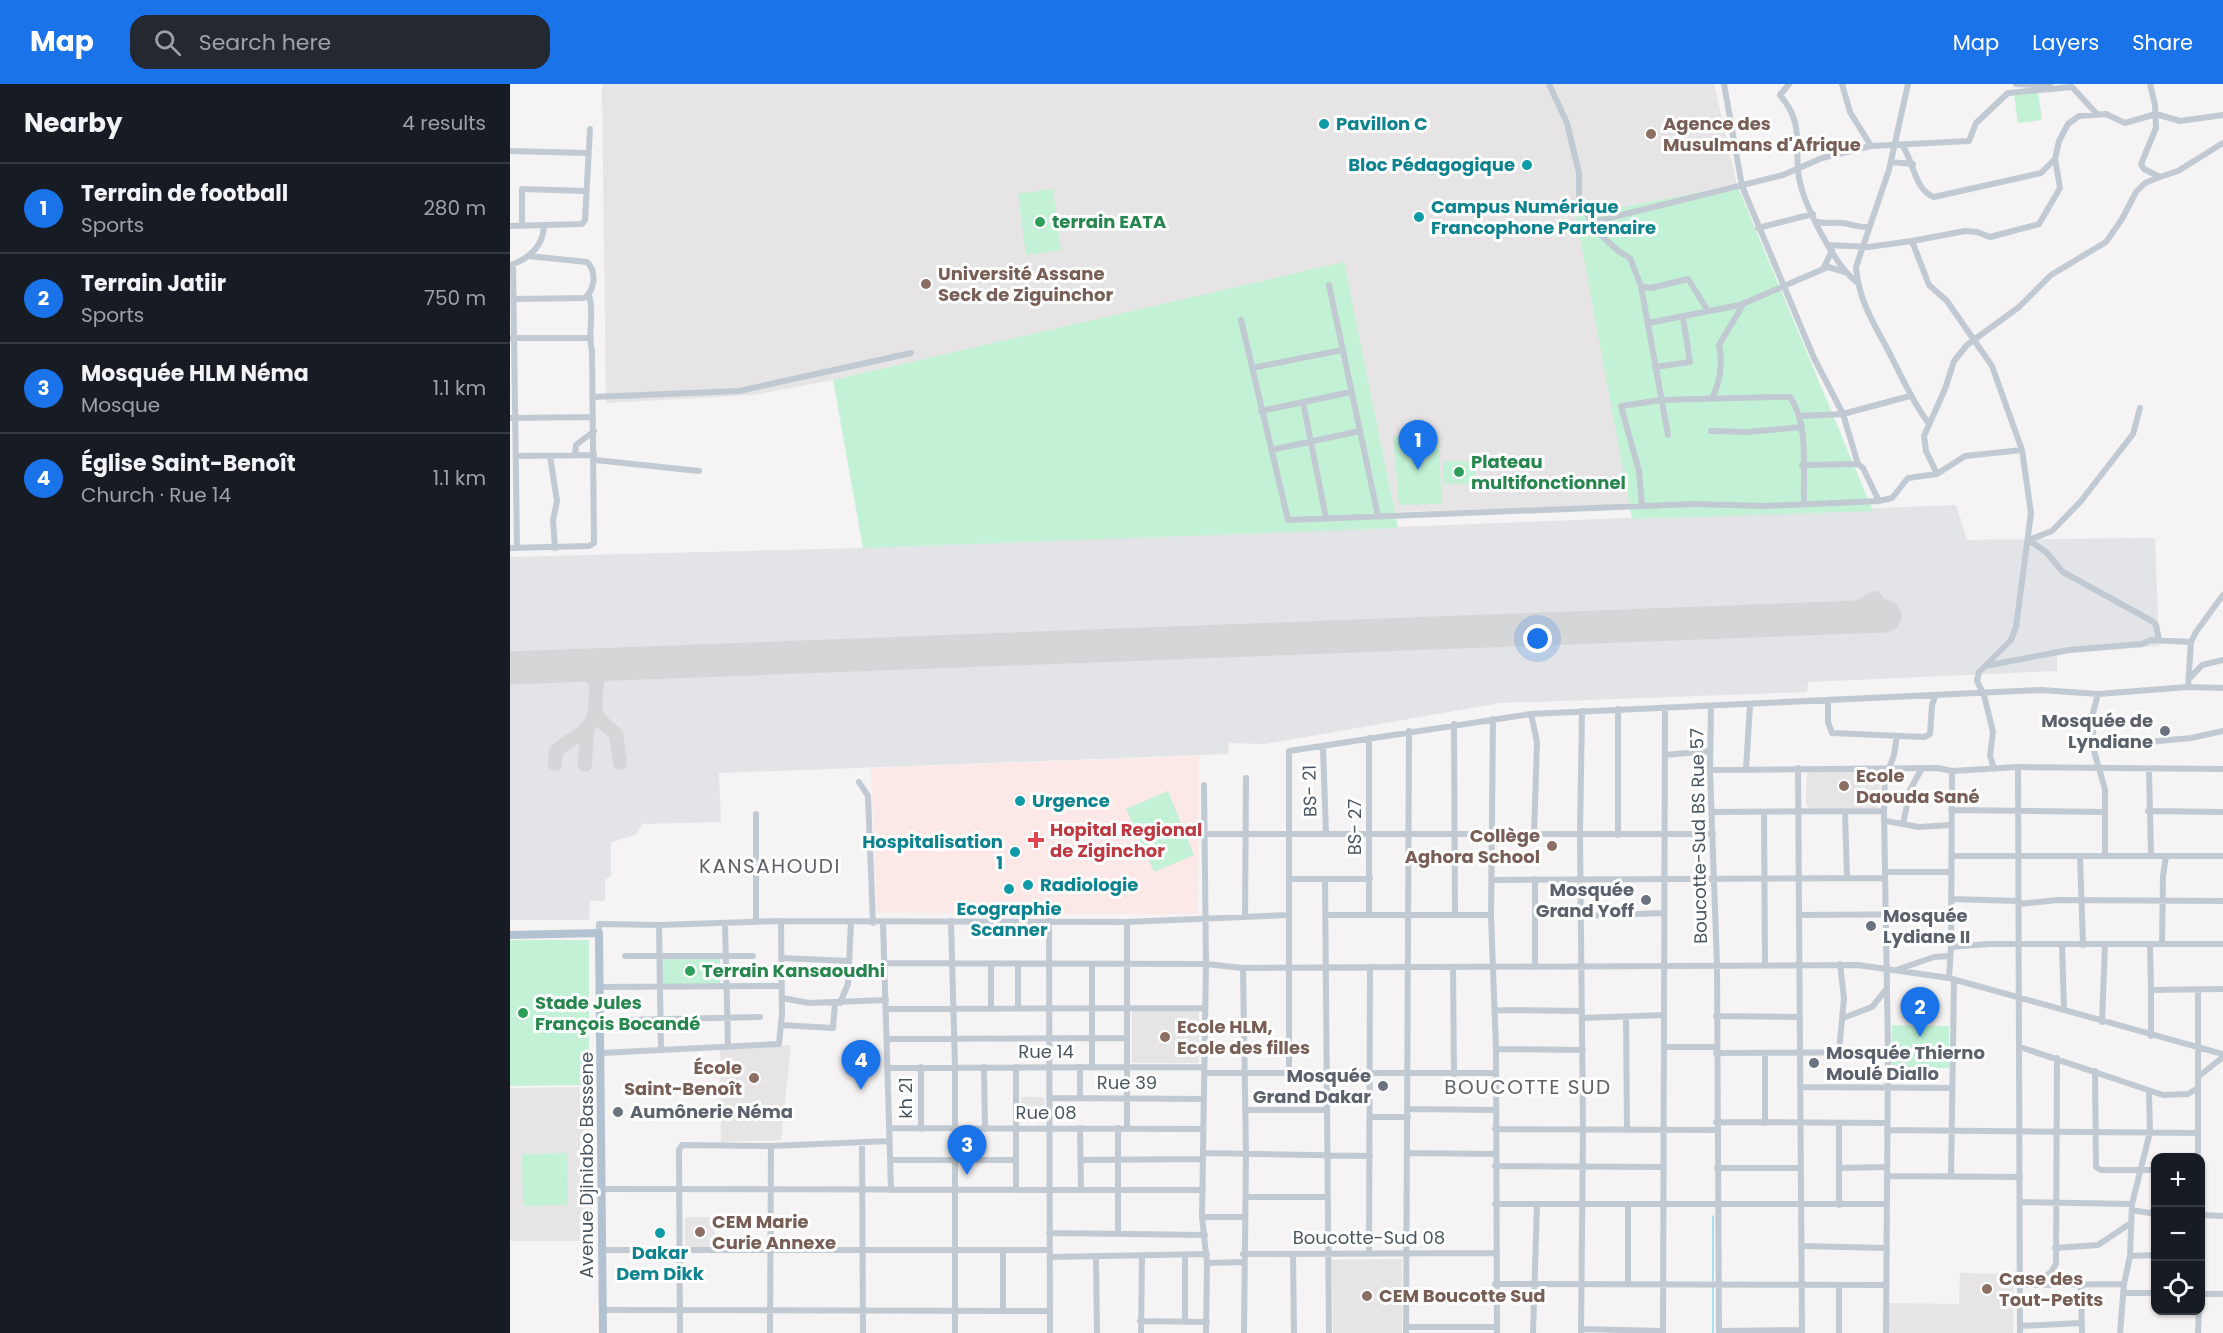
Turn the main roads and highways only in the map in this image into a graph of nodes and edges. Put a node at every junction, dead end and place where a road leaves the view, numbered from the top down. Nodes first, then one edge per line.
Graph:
1 (510, 934) edge
2 (603, 1333) edge

1 - 2 main road, Avenue Djiniabo Bassene

